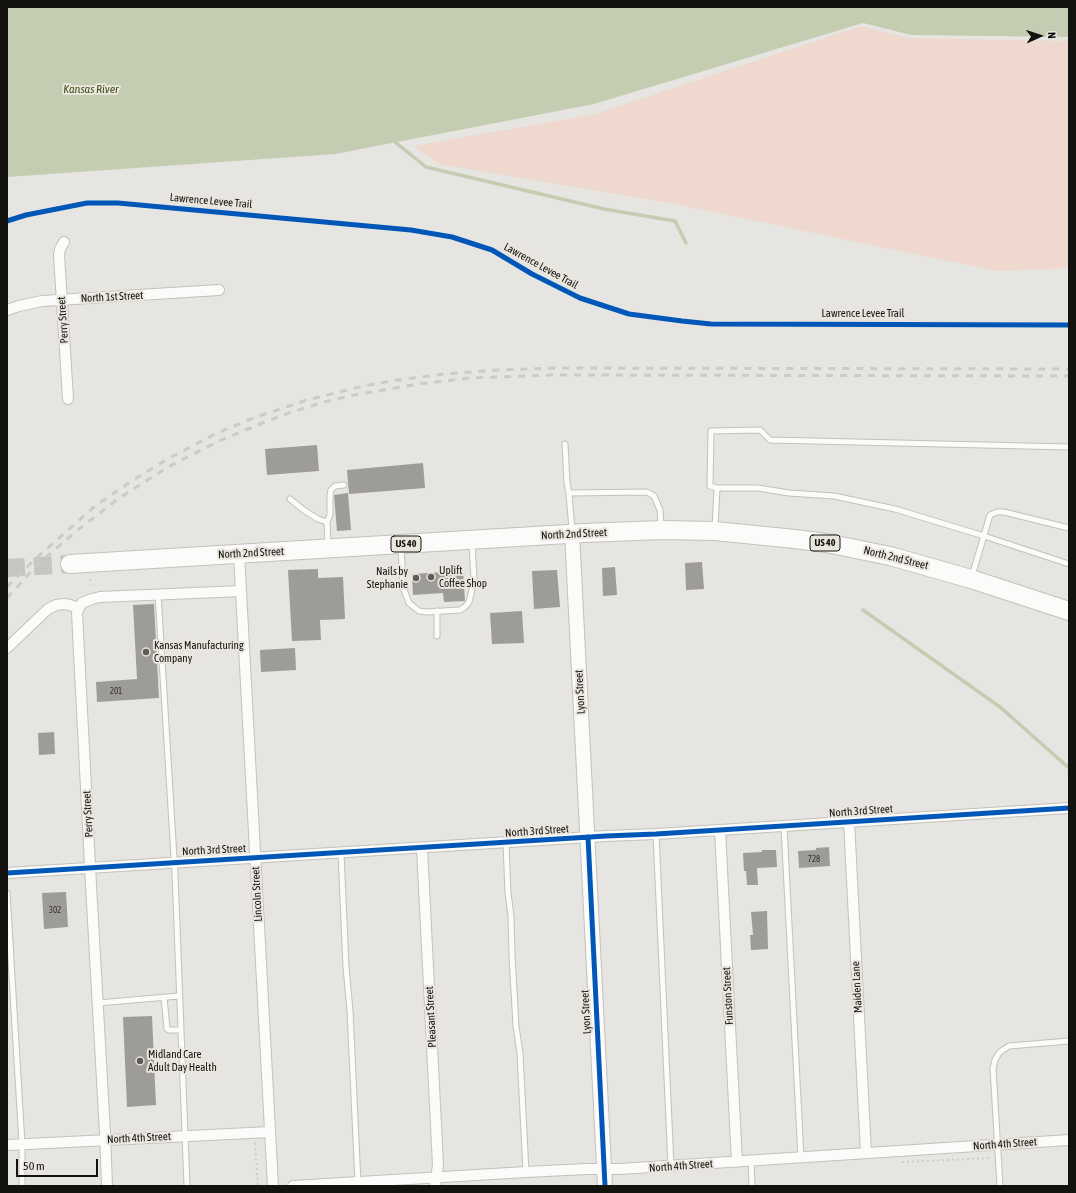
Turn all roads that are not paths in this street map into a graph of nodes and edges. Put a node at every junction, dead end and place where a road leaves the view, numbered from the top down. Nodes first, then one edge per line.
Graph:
1 (64, 242) dead end
2 (219, 290) dead end
3 (62, 300) junction
4 (7, 310) edge
5 (68, 399) dead end
6 (565, 444) dead end
7 (1069, 447) edge
8 (344, 485) dead end
9 (717, 488) junction
10 (570, 493) junction
11 (290, 499) dead end
12 (327, 522) junction
13 (1069, 528) edge
14 (661, 530) junction
15 (715, 532) junction
16 (572, 533) junction
17 (984, 536) junction
18 (472, 540) junction
19 (401, 544) junction
20 (329, 549) junction
21 (239, 554) junction
22 (70, 564) tunnel mouth
23 (1069, 564) edge
24 (971, 578) junction
25 (241, 591) junction
26 (158, 594) junction
27 (79, 608) junction
28 (437, 611) junction
29 (1069, 611) edge
30 (437, 636) dead end
31 (7, 648) edge
32 (1069, 808) edge
33 (849, 822) junction
34 (784, 827) junction
35 (720, 830) junction
36 (656, 834) junction
37 (588, 837) junction
38 (506, 843) junction
39 (422, 848) junction
40 (341, 853) junction
41 (256, 858) junction
42 (174, 863) junction
43 (90, 868) junction
44 (7, 873) edge
45 (7, 893) edge
46 (179, 996) junction
47 (164, 997) junction
48 (98, 1003) junction
49 (180, 1030) junction
50 (1069, 1041) edge
51 (270, 1132) junction
52 (185, 1136) junction
53 (105, 1140) junction
54 (1069, 1140) edge
55 (22, 1144) junction
56 (998, 1144) junction
57 (7, 1145) edge
58 (866, 1153) junction
59 (801, 1158) junction
60 (751, 1161) junction
61 (737, 1162) junction
62 (671, 1166) junction
63 (604, 1169) junction
64 (526, 1172) junction
65 (435, 1182) edge
66 (358, 1184) edge
67 (22, 1186) edge
68 (107, 1186) edge
69 (187, 1186) edge
70 (273, 1186) edge
71 (293, 1186) edge
72 (605, 1186) edge
73 (752, 1186) edge
74 (1000, 1186) edge

1 - 3 street, Perry Street
2 - 3 street, North 1st Street
3 - 4 street, North 1st Street
3 - 5 street, Perry Street
6 - 10 lane
7 - 9 lane
8 - 12 lane
9 - 15 lane
9 - 17 lane
10 - 14 lane
10 - 16 lane
11 - 12 lane
12 - 20 lane
13 - 17 lane
14 - 15 highway, North 2nd Street / US 40
14 - 16 highway, North 2nd Street / US 40
15 - 24 highway, North 2nd Street / US 40
16 - 18 highway, North 2nd Street / US 40
16 - 37 street, Lyon Street
17 - 23 lane
17 - 24 lane
18 - 19 highway, North 2nd Street / US 40
18 - 28 lane
19 - 20 highway, North 2nd Street / US 40
19 - 28 lane
20 - 21 highway, North 2nd Street / US 40
21 - 22 highway, North 2nd Street / US 40
21 - 25 street, Lincoln Street
24 - 29 highway, North 2nd Street / US 40
25 - 26 street
25 - 41 street, Lincoln Street
26 - 27 street
26 - 42 lane
27 - 31 street
27 - 43 street, Perry Street
28 - 30 lane
32 - 33 street, North 3rd Street
33 - 34 street, North 3rd Street
33 - 58 street, Maiden Lane
34 - 35 street, North 3rd Street
34 - 59 lane
35 - 36 street, North 3rd Street
35 - 61 street, Funston Street
36 - 37 street, North 3rd Street
36 - 62 lane
37 - 38 street, North 3rd Street
37 - 63 street, Lyon Street
38 - 39 street, North 3rd Street
38 - 64 lane
39 - 40 street, North 3rd Street
39 - 65 street, Pleasant Street
40 - 41 street, North 3rd Street
40 - 66 lane
41 - 42 street, North 3rd Street
41 - 51 street, Lincoln Street
42 - 43 street, North 3rd Street
42 - 46 lane
43 - 44 street, North 3rd Street
43 - 48 street, Perry Street
45 - 55 lane
46 - 47 lane
46 - 49 lane
47 - 48 lane
47 - 49 lane
48 - 53 street, Perry Street
49 - 52 lane
50 - 56 lane
51 - 52 street, North 4th Street
51 - 70 street, Lincoln Street
52 - 53 street, North 4th Street
52 - 69 lane
53 - 55 street, North 4th Street
53 - 68 street, Perry Street
54 - 56 street, North 4th Street
55 - 57 street, North 4th Street
55 - 67 lane
56 - 58 street, North 4th Street
56 - 74 lane
58 - 59 street, North 4th Street
59 - 60 street, North 4th Street
60 - 61 street, North 4th Street
60 - 73 lane
61 - 62 street, North 4th Street
62 - 63 street, North 4th Street
63 - 64 street, North 4th Street
63 - 72 street, Lyon Street
64 - 65 street, North 4th Street
65 - 66 street, North 4th Street
66 - 71 street, North 4th Street

